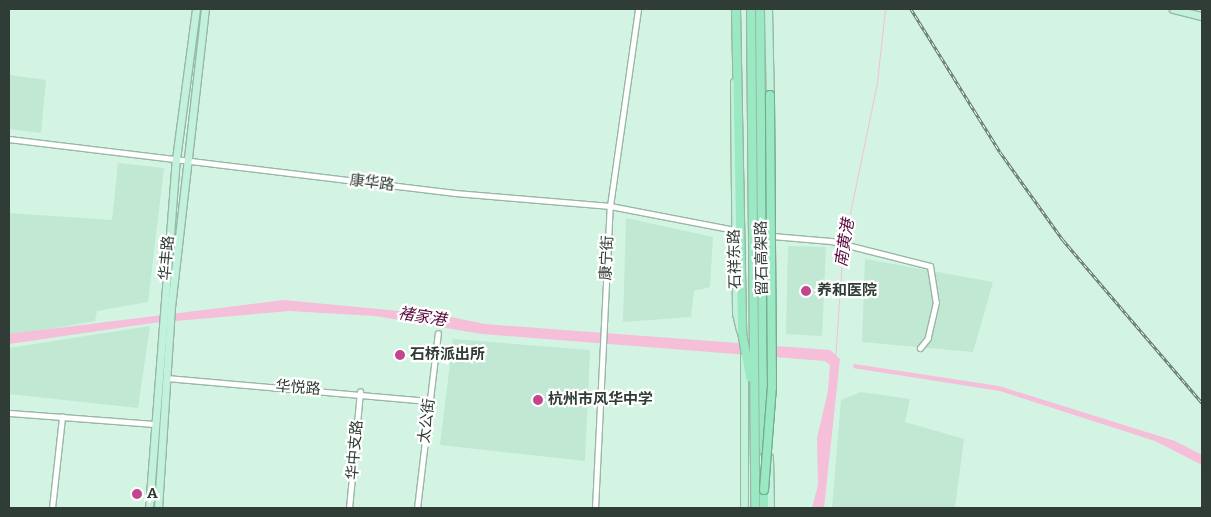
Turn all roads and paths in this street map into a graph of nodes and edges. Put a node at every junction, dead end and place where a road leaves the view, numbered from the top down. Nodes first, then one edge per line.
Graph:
1 (196, 9) edge
2 (205, 9) edge
3 (638, 9) edge
4 (735, 9) edge
5 (751, 9) edge
6 (760, 9) edge
7 (768, 9) edge
8 (1173, 9) edge
9 (1202, 16) edge
10 (770, 95) junction
11 (9, 139) edge
12 (176, 159) junction
13 (185, 160) junction
14 (610, 206) junction
15 (735, 230) junction
16 (772, 236) junction
17 (167, 307) junction
18 (166, 326) junction
19 (438, 333) dead end
20 (920, 348) dead end
21 (166, 378) junction
22 (360, 392) junction
23 (429, 401) junction
24 (754, 401) junction
25 (9, 413) edge
26 (62, 417) junction
27 (155, 424) junction
28 (764, 490) junction
29 (52, 508) edge
30 (149, 508) edge
31 (158, 508) edge
32 (349, 508) edge
33 (417, 508) edge
34 (595, 508) edge
35 (744, 508) edge
36 (755, 508) edge
37 (764, 508) edge
38 (770, 508) edge

1 - 12 main road, 华丰路
2 - 13 main road, 华丰路
3 - 14 street, 康宁街
4 - 15 main road, 石祥东路
4 - 24 highway
5 - 24 highway, 留石高架路
6 - 28 highway, 留石高架路, bridge
7 - 10 main road
8 - 9 main road
10 - 16 main road
10 - 28 highway, bridge
11 - 12 street, 康华路
12 - 13 street, 康华路
12 - 17 main road, 华丰路
13 - 14 street, 康华路
13 - 17 main road, 华丰路
14 - 15 street, 康华路
14 - 34 street, 康宁街
15 - 35 main road, 石祥东路
16 - 20 street
16 - 38 main road, bridge
17 - 18 main road, 华丰路
18 - 21 main road, 华丰路
18 - 27 main road, 华丰路
19 - 23 street, 太公街
21 - 22 street, 华悦路
21 - 31 main road, 华丰路
22 - 23 street, 华悦路
22 - 32 street, 华中支路
23 - 33 street, 太公街
24 - 36 highway, 留石高架路
25 - 26 street
26 - 27 street
26 - 29 street
27 - 30 main road, 华丰路
28 - 37 highway, 留石高架路

